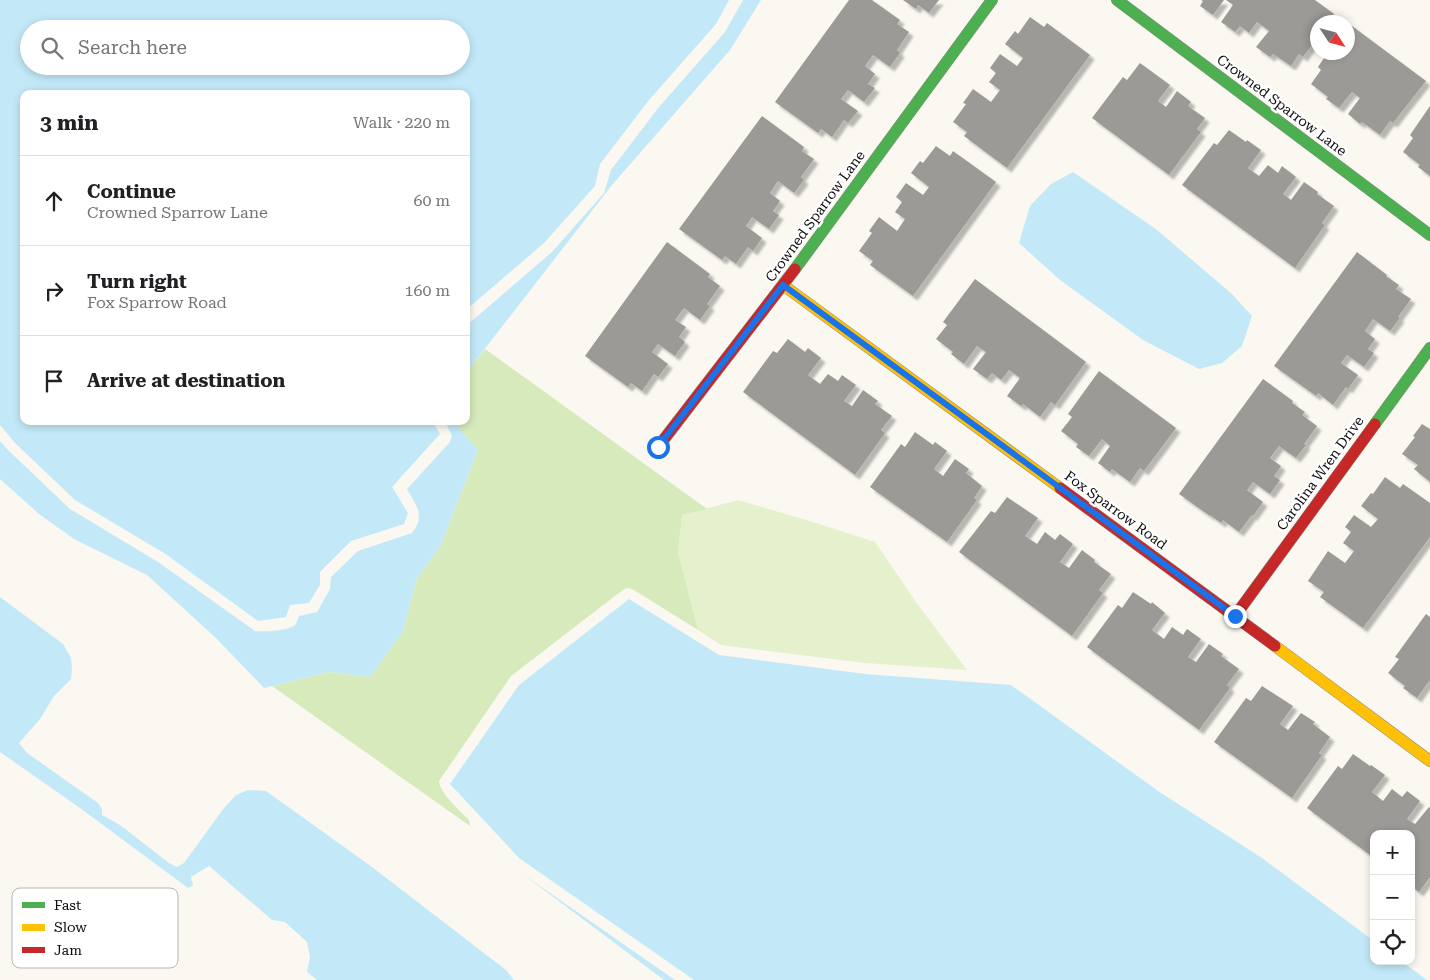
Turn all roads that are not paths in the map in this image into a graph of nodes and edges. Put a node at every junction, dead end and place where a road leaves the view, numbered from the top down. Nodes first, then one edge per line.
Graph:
1 (992, 0) edge
2 (1117, 0) edge
3 (1430, 235) edge
4 (783, 285) junction
5 (1430, 348) edge
6 (658, 447) dead end
7 (1235, 616) junction
8 (1430, 761) edge

1 - 4 street, Crowned Sparrow Lane
2 - 3 street, Crowned Sparrow Lane
4 - 6 street, Crowned Sparrow Lane
4 - 7 street, Fox Sparrow Road
5 - 7 street, Carolina Wren Drive
7 - 8 street, Fox Sparrow Road

